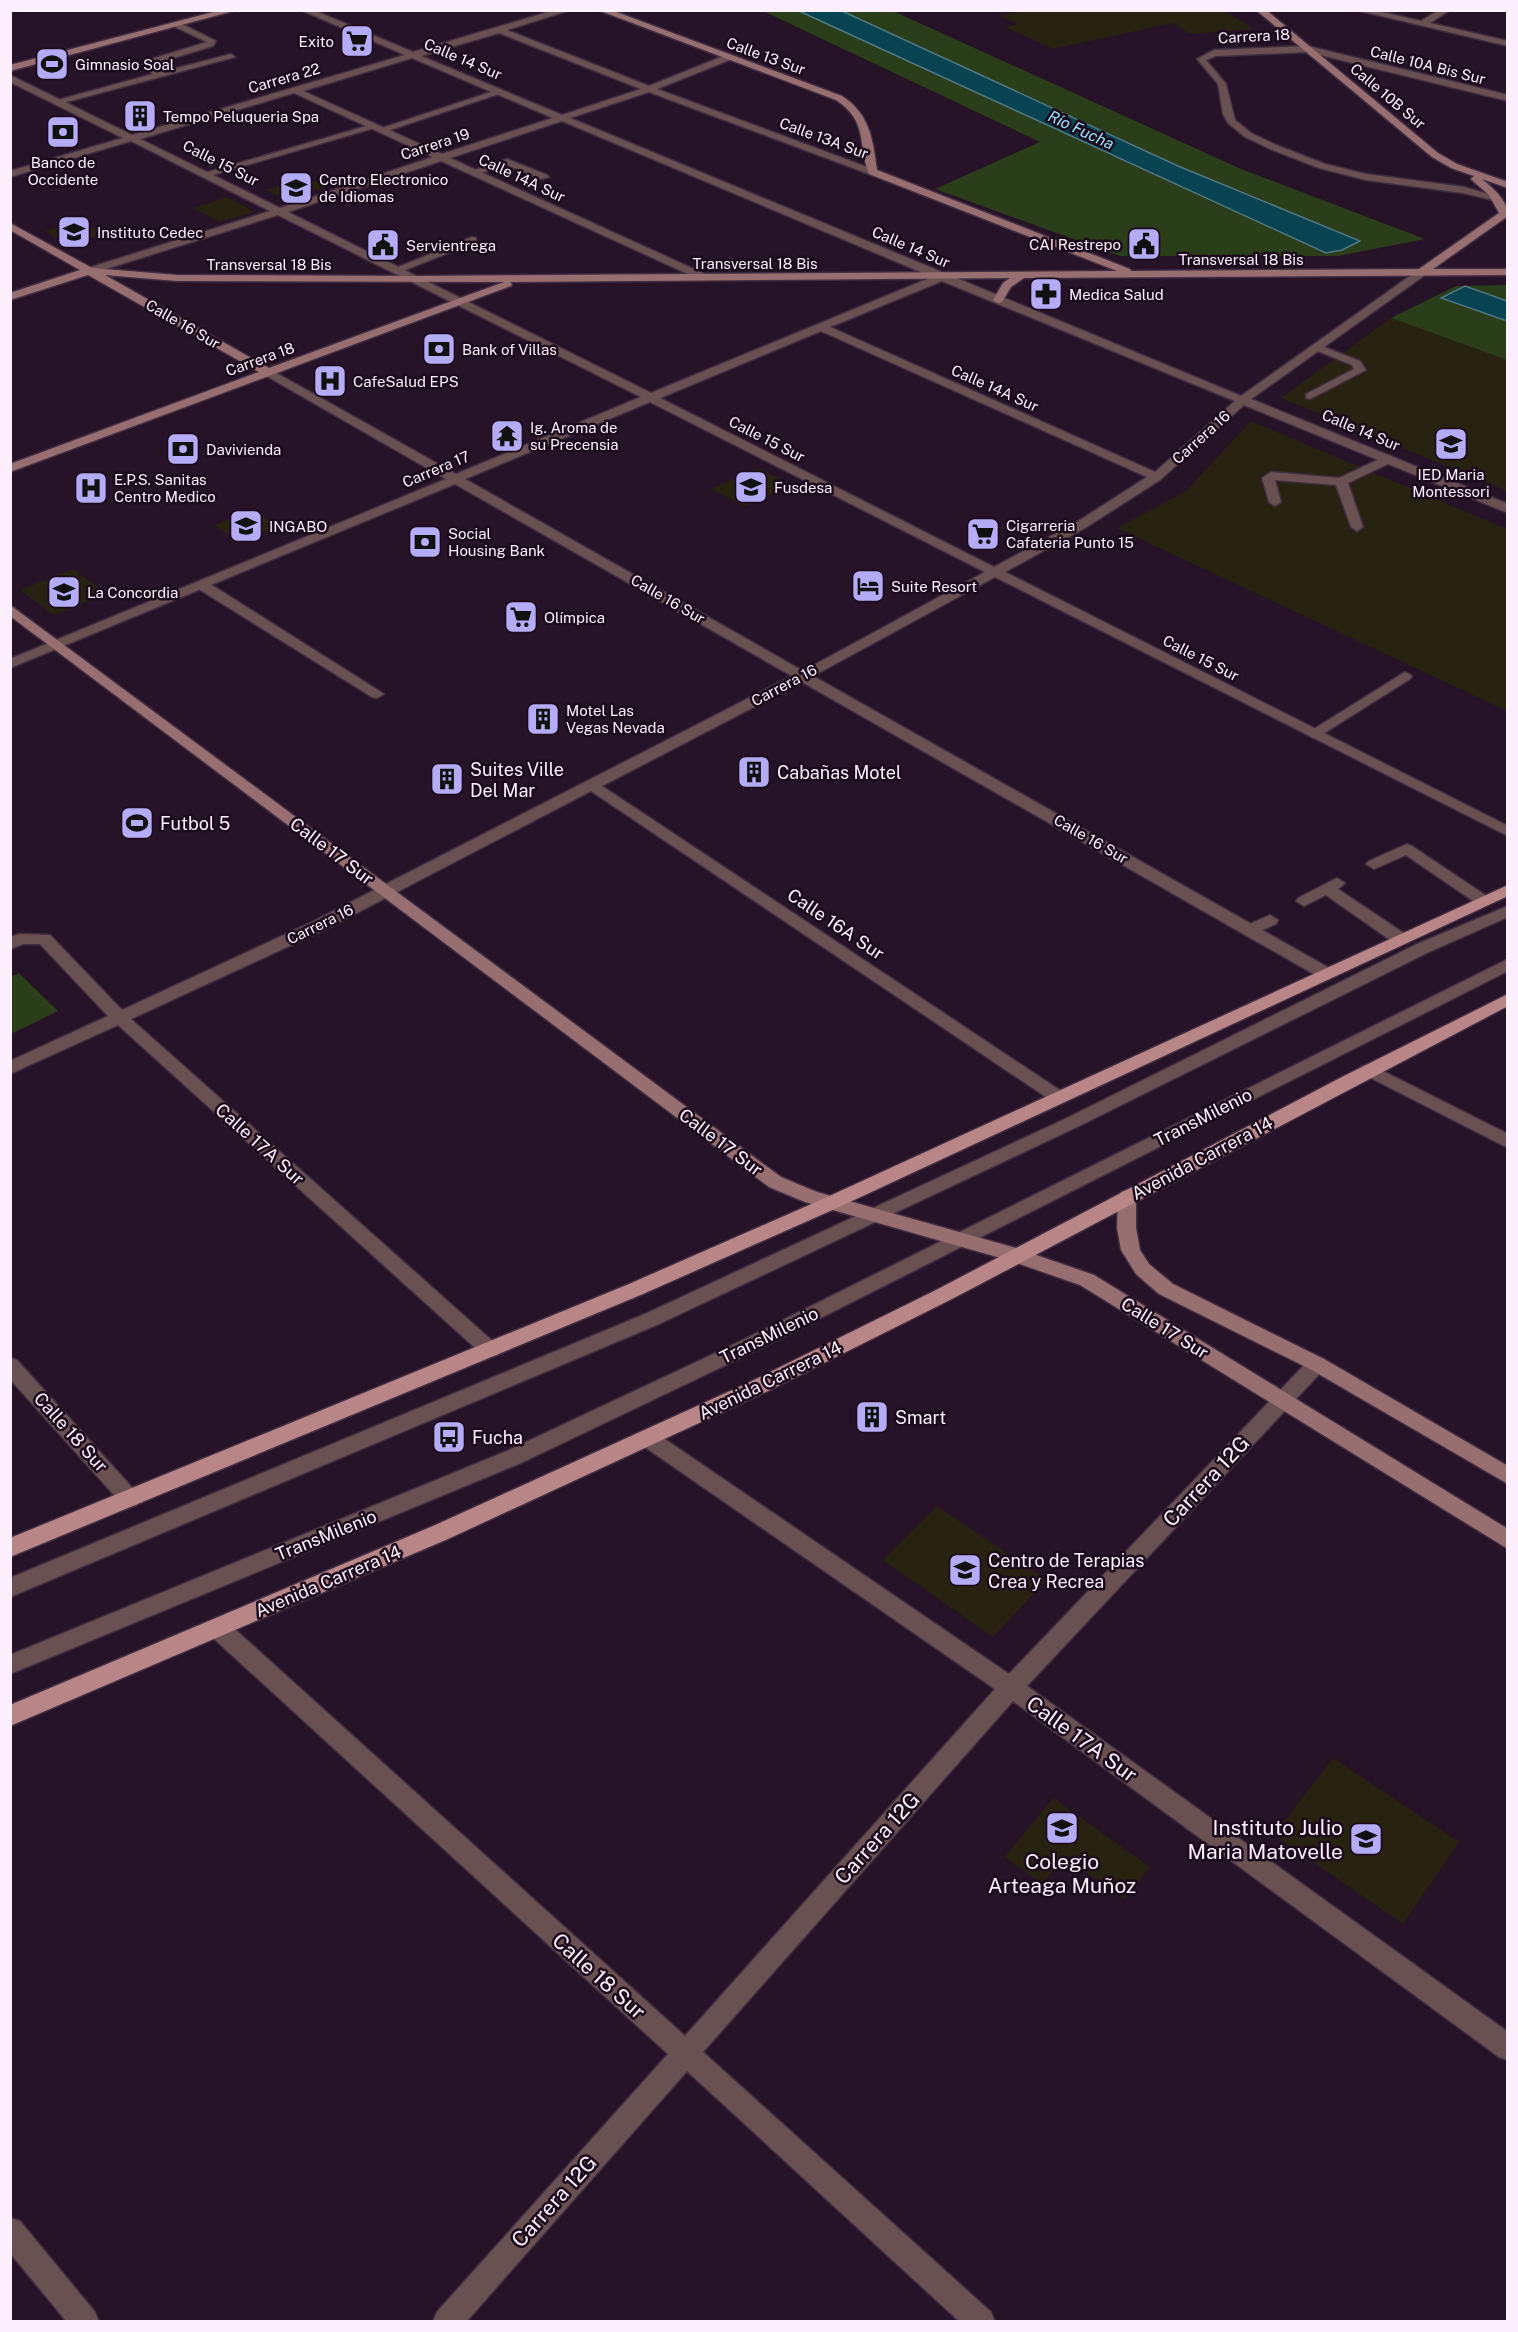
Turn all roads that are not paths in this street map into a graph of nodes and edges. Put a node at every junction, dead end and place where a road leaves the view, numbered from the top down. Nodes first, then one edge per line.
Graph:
1 (233, 10) edge
2 (305, 10) edge
3 (566, 10) edge
4 (602, 10) edge
5 (1260, 10) edge
6 (1360, 10) edge
7 (1446, 10) edge
8 (178, 25) junction
9 (1421, 25) junction
10 (500, 30) junction
11 (1508, 44) edge
12 (1308, 48) junction
13 (413, 56) junction
14 (231, 57) dead end
15 (729, 57) junction
16 (10, 68) edge
17 (160, 75) junction
18 (10, 78) edge
19 (649, 89) junction
20 (294, 90) junction
21 (500, 92) junction
22 (1508, 98) edge
23 (59, 101) junction
24 (562, 118) junction
25 (377, 128) junction
26 (133, 138) junction
27 (441, 158) junction
28 (1458, 168) junction
29 (474, 172) junction
30 (872, 172) junction
31 (10, 174) edge
32 (206, 174) junction
33 (544, 177) dead end
34 (1508, 185) edge
35 (1438, 188) junction
36 (1498, 200) junction
37 (280, 211) junction
38 (1506, 212) edge
39 (10, 226) edge
40 (472, 240) dead end
41 (1066, 248) junction
42 (396, 270) junction
43 (89, 271) junction
44 (1508, 272) edge
45 (1421, 273) junction
46 (1136, 275) junction
47 (1020, 276) junction
48 (1053, 276) junction
49 (941, 277) junction
50 (705, 278) junction
51 (416, 279) junction
52 (520, 279) junction
53 (10, 297) edge
54 (998, 300) junction
55 (460, 301) junction
56 (821, 327) junction
57 (1318, 348) junction
58 (267, 372) junction
59 (1310, 396) dead end
60 (650, 398) junction
61 (1244, 399) junction
62 (1388, 459) junction
63 (10, 468) edge
64 (1156, 477) junction
65 (455, 479) junction
66 (1341, 482) junction
67 (1275, 502) dead end
68 (1508, 508) edge
69 (1357, 527) dead end
70 (996, 573) junction
71 (202, 585) junction
72 (10, 609) edge
73 (58, 645) junction
74 (10, 664) edge
75 (802, 676) junction
76 (1405, 676) dead end
77 (377, 694) dead end
78 (1313, 734) junction
79 (591, 785) junction
80 (1508, 832) edge
81 (1374, 864) dead end
82 (1508, 890) edge
83 (386, 891) junction
84 (1482, 900) junction
85 (1304, 901) dead end
86 (1508, 911) edge
87 (1269, 920) dead end
88 (1251, 930) junction
89 (1399, 938) junction
90 (10, 944) edge
91 (1508, 964) edge
92 (1325, 973) junction
93 (1508, 999) edge
94 (120, 1018) junction
95 (10, 1068) edge
96 (1369, 1070) junction
97 (1058, 1097) junction
98 (1508, 1142) edge
99 (1127, 1197) junction
100 (831, 1203) junction
101 (876, 1216) junction
102 (960, 1239) junction
103 (1016, 1255) junction
104 (490, 1350) junction
105 (1317, 1364) junction
106 (10, 1365) edge
107 (1282, 1401) junction
108 (649, 1439) junction
109 (1508, 1476) edge
110 (130, 1499) junction
111 (1508, 1540) edge
112 (10, 1548) edge
113 (10, 1588) edge
114 (219, 1629) junction
115 (10, 1665) edge
116 (1011, 1687) junction
117 (10, 1716) edge
118 (1508, 2048) edge
119 (685, 2054) junction
120 (10, 2231) edge
121 (85, 2322) edge
122 (447, 2322) edge
123 (981, 2322) edge

1 - 8 main road
2 - 13 street, Calle 14 Sur
3 - 10 street, Carrera 22
4 - 15 main road, Calle 13 Sur
5 - 12 main road, Calle 10B Sur
6 - 9 street
7 - 9 street
8 - 16 main road
8 - 17 street
9 - 11 street
10 - 13 street, Carrera 22
10 - 19 street, Calle 13A Sur
12 - 22 street, Calle 10A Bis Sur
12 - 28 main road, Calle 10B Sur
12 - 35 street, Carrera 18
13 - 20 street, Carrera 22
13 - 21 street, Calle 14 Sur
14 - 17 street
15 - 19 street, Carrera 19
15 - 30 main road, Calle 13 Sur
17 - 23 street
18 - 23 street, Calle 15 Sur
19 - 24 street, Carrera 19
19 - 30 street, Calle 13A Sur
20 - 25 street, Calle 14A Sur
20 - 26 street, Carrera 22
21 - 24 street, Calle 14 Sur
21 - 25 street
23 - 26 street, Calle 15 Sur
24 - 27 street, Carrera 19
24 - 49 street, Calle 14 Sur
25 - 27 street, Calle 14A Sur
25 - 32 street
26 - 31 street, Carrera 22
26 - 32 street, Calle 15 Sur
27 - 29 street, Calle 14A Sur
27 - 37 street, Carrera 19
28 - 34 main road, Calle 10B Sur
28 - 35 street
28 - 36 main road, Carrera 16
29 - 33 street
29 - 50 street, Calle 14A Sur
30 - 41 main road, Calle 13A Sur
32 - 37 street, Calle 15 Sur
35 - 36 street
36 - 38 main road, Carrera 16
37 - 42 street, Calle 15 Sur
37 - 43 street, Carrera 19
38 - 45 main road, Carrera 16
39 - 43 main road, Calle 16 Sur
40 - 42 street
41 - 46 main road, Calle 13A Sur
41 - 48 main road
42 - 51 street, Calle 15 Sur
43 - 51 main road, Transversal 18 Bis
43 - 53 main road, Carrera 19
43 - 58 main road, Calle 16 Sur
44 - 45 main road, Transversal 18 Bis
45 - 46 main road, Transversal 18 Bis
45 - 57 street, Carrera 16
46 - 48 main road, Transversal 18 Bis
47 - 48 main road, Transversal 18 Bis
47 - 49 main road, Transversal 18 Bis
47 - 54 main road
49 - 50 main road, Transversal 18 Bis
49 - 54 street, Calle 14 Sur
49 - 56 street, Carrera 17
50 - 52 main road, Transversal 18 Bis
51 - 52 main road, Transversal 18 Bis
51 - 55 street, Calle 15 Sur
52 - 55 main road, Carrera 18
54 - 61 street, Calle 14 Sur
55 - 58 main road, Carrera 18
55 - 60 street, Calle 15 Sur
56 - 60 street, Carrera 17
56 - 64 street, Calle 14A Sur
57 - 59 street
57 - 61 street, Carrera 16
58 - 63 main road, Carrera 18
58 - 65 street, Calle 16 Sur
60 - 65 street, Carrera 17
60 - 70 street, Calle 15 Sur
61 - 62 street, Calle 14 Sur
61 - 64 street, Carrera 16
62 - 66 street
62 - 68 street, Calle 14 Sur
64 - 70 street, Carrera 16
65 - 71 street, Carrera 17
65 - 75 street, Calle 16 Sur
66 - 67 street
66 - 69 street
70 - 75 street, Carrera 16
70 - 78 street, Calle 15 Sur
71 - 73 street, Carrera 17
71 - 77 street
72 - 73 main road, Calle 17 Sur
73 - 74 street, Carrera 17
73 - 83 main road, Calle 17 Sur
75 - 79 street, Carrera 16
75 - 88 street, Calle 16 Sur
76 - 78 street
78 - 80 street, Calle 15 Sur
79 - 83 street, Carrera 16
79 - 97 street, Calle 16A Sur
81 - 84 street
82 - 84 main road
83 - 94 street, Carrera 16
83 - 100 main road, Calle 17 Sur
84 - 89 main road
85 - 89 street
86 - 101 street
87 - 88 street
88 - 92 street, Calle 16 Sur
89 - 92 main road
90 - 94 street, Calle 17A Sur
91 - 102 street, TransMilenio
92 - 97 main road
93 - 96 main road, Avenida Carrera 14
94 - 95 street, Carrera 16
94 - 104 street, Calle 17A Sur
96 - 98 street
96 - 99 main road, Avenida Carrera 14
97 - 100 main road
99 - 103 main road, Avenida Carrera 14
99 - 105 main road, Calle 17 Sur
100 - 101 main road, Calle 17 Sur
100 - 104 main road
101 - 102 main road, Calle 17 Sur
101 - 113 street
102 - 103 main road, Calle 17 Sur
102 - 115 street, TransMilenio
103 - 107 main road, Calle 17 Sur
103 - 108 main road, Avenida Carrera 14
104 - 110 main road
105 - 107 street, Carrera 12G
105 - 109 main road, Calle 17 Sur
106 - 110 street, Calle 18 Sur
107 - 111 main road, Calle 17 Sur
107 - 116 street, Carrera 12G
108 - 114 main road, Avenida Carrera 14
108 - 116 street, Calle 17A Sur
110 - 112 main road
114 - 117 main road, Avenida Carrera 14
114 - 119 street, Calle 18 Sur
116 - 118 street, Calle 17A Sur
116 - 119 street, Carrera 12G
119 - 122 street, Carrera 12G
119 - 123 street, Calle 18 Sur
120 - 121 street

